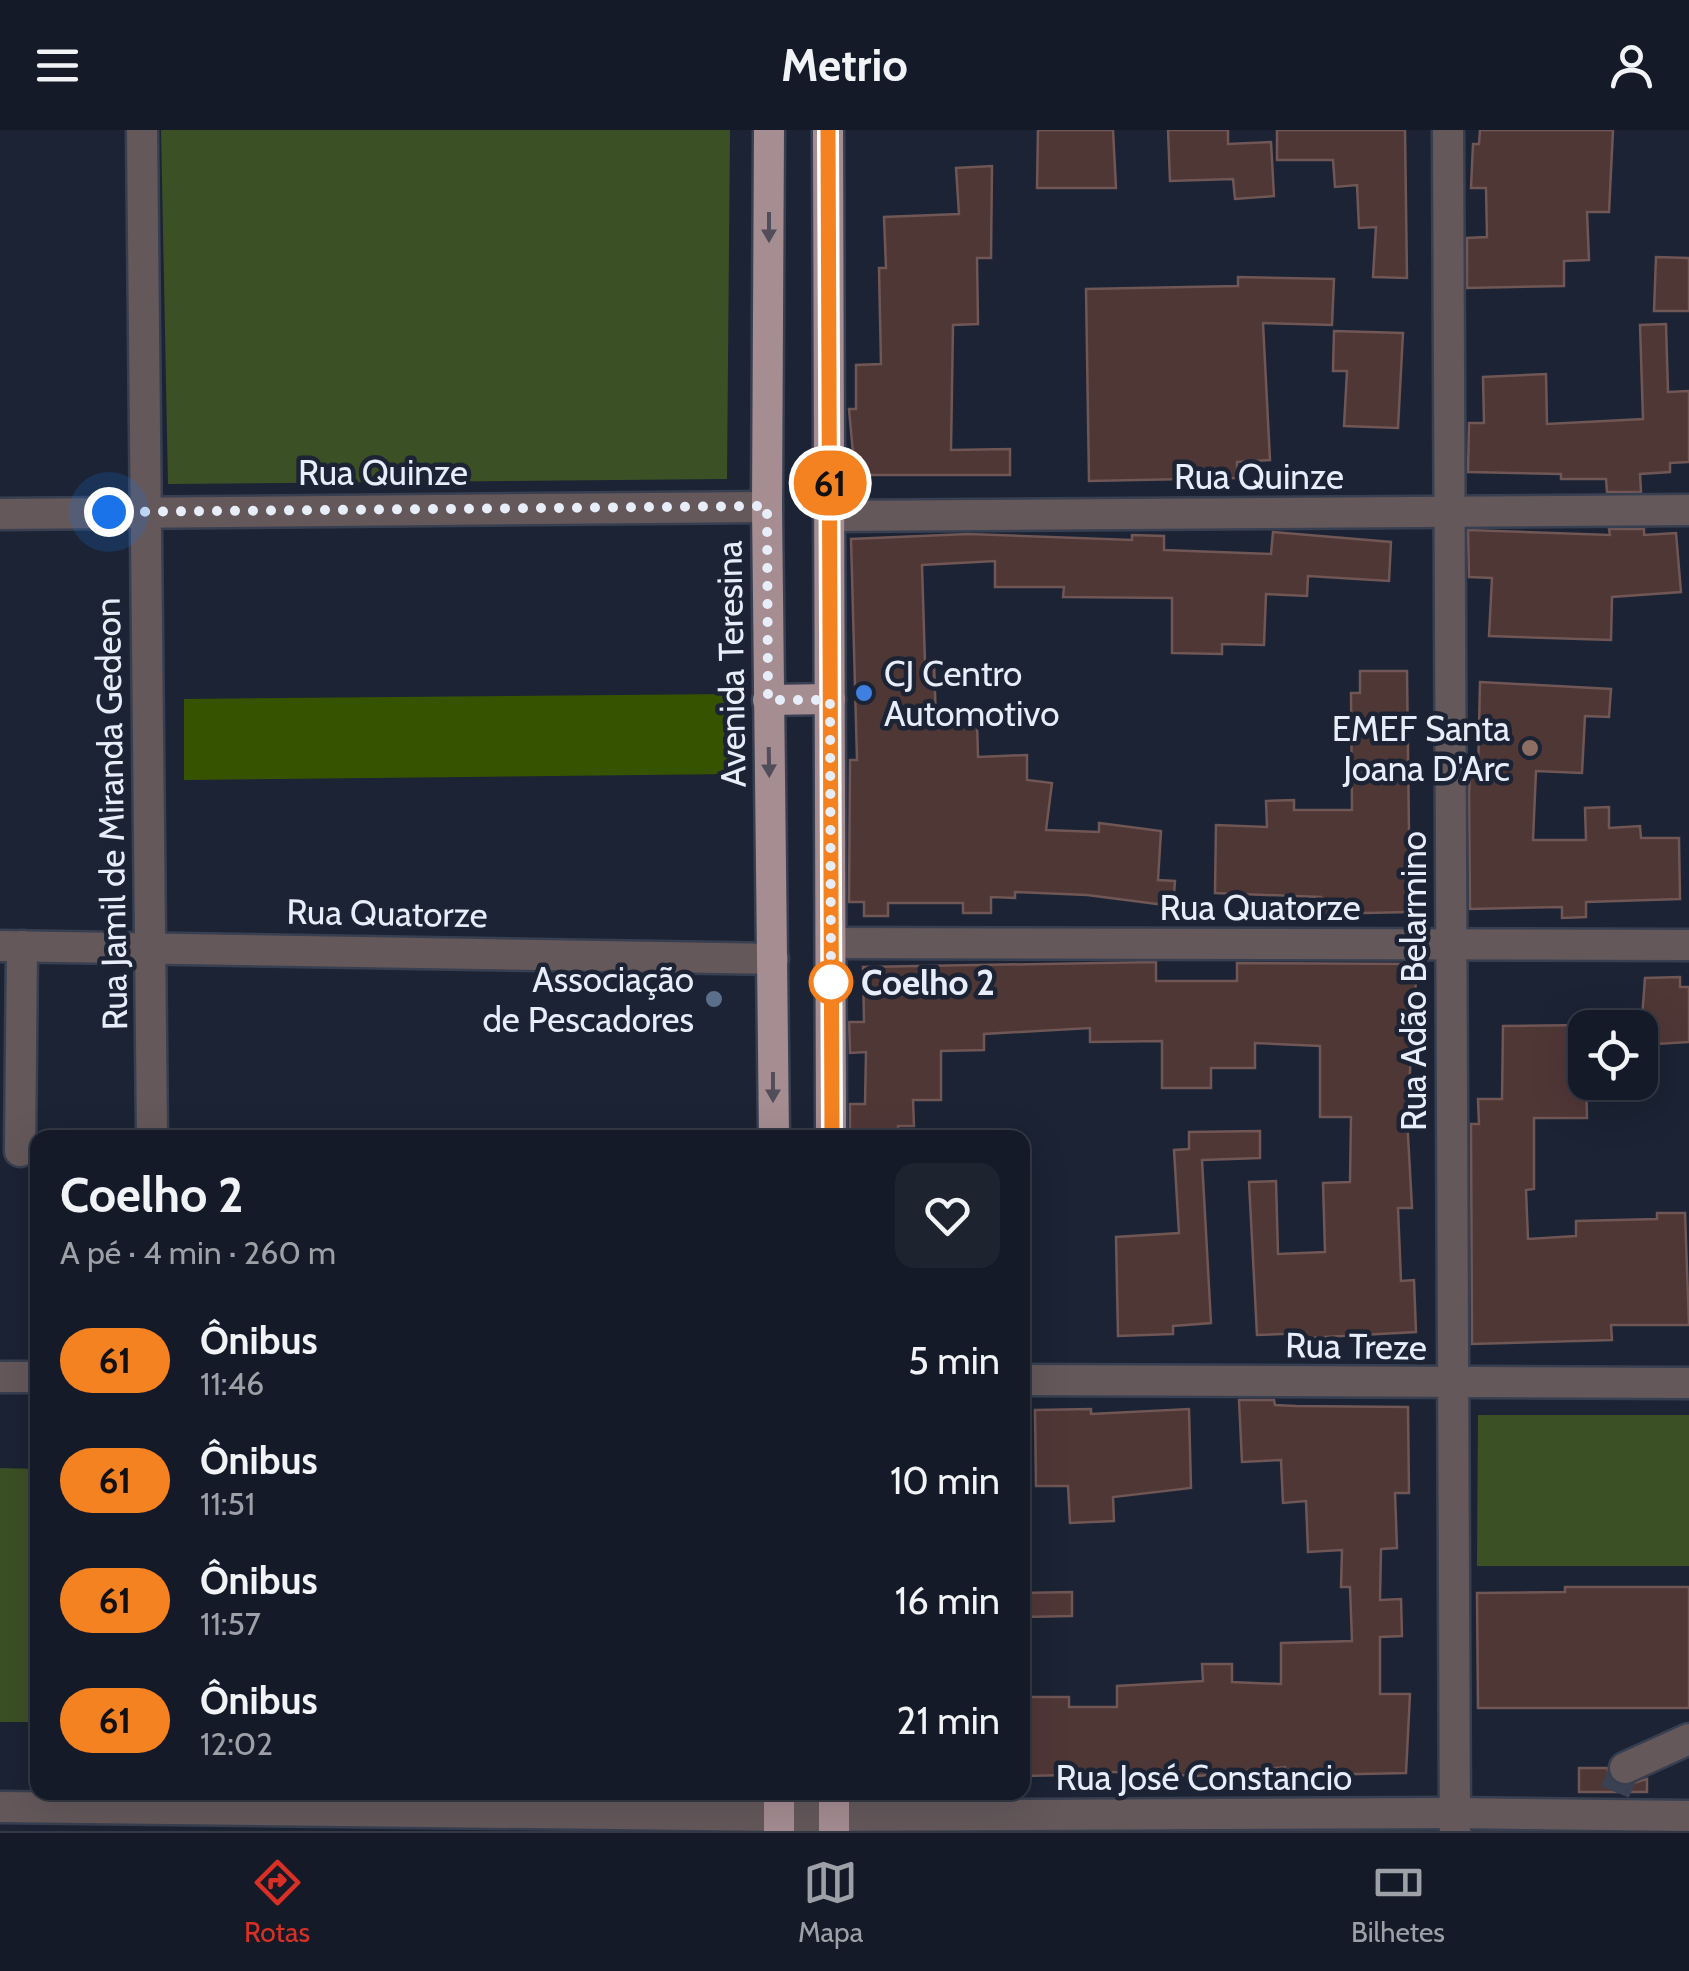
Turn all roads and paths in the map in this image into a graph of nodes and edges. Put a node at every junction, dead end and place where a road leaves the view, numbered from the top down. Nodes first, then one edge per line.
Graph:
1 (142, 130) edge
2 (770, 130) edge
3 (828, 130) edge
4 (1448, 130) edge
5 (767, 506) junction
6 (1689, 510) edge
7 (146, 512) junction
8 (1450, 512) junction
9 (0, 514) edge
10 (830, 516) junction
11 (768, 700) junction
12 (830, 700) junction
13 (831, 943) junction
14 (1450, 945) junction
15 (1689, 945) edge
16 (11, 946) edge
17 (150, 946) junction
18 (772, 959) junction
19 (152, 1130) edge
20 (774, 1130) edge
21 (832, 1130) edge
22 (20, 1151) dead end
23 (30, 1377) edge
24 (0, 1378) edge
25 (1030, 1380) edge
26 (1689, 1383) edge
27 (1452, 1385) junction
28 (1689, 1739) edge
29 (1617, 1792) junction
30 (0, 1807) edge
31 (154, 1810) edge
32 (779, 1813) edge
33 (834, 1813) edge
34 (1689, 1816) edge
35 (1455, 1822) edge

1 - 7 street, Rua Jamil de Miranda Gedeon
2 -> 5 main road, Avenida Teresina
3 - 10 main road
4 - 8 street, Rua Adão Belarmino
5 - 7 street, Rua Quinze
5 - 11 main road, Avenida Teresina
6 - 8 street, Rua Quinze
7 - 9 street, Rua Quinze
7 - 17 street, Rua Jamil de Miranda Gedeon
8 - 10 street, Rua Quinze
8 - 14 street, Rua Adão Belarmino
10 - 12 main road
11 - 12 main road
11 -> 18 main road, Avenida Teresina
12 - 13 main road
13 - 14 street, Rua Quatorze
13 - 21 main road
14 - 15 street, Rua Quatorze
14 - 27 street, Rua Adão Belarmino
16 - 17 street, Rua Quatorze
16 - 22 street
17 - 18 street, Rua Quatorze
17 - 19 street, Rua Jamil de Miranda Gedeon
18 -> 20 main road, Avenida Teresina
23 - 24 street
25 - 27 street, Rua Treze
26 - 27 street, Rua Treze
27 - 35 street, Rua Adão Belarmino
28 - 29 street
29 - 34 street, Rua José Constancio
29 - 35 street, Rua José Constancio
30 - 31 street, Rua José Constancio
31 - 32 street, Rua José Constancio
32 - 33 street, Rua José Constancio
33 - 35 street, Rua José Constancio

